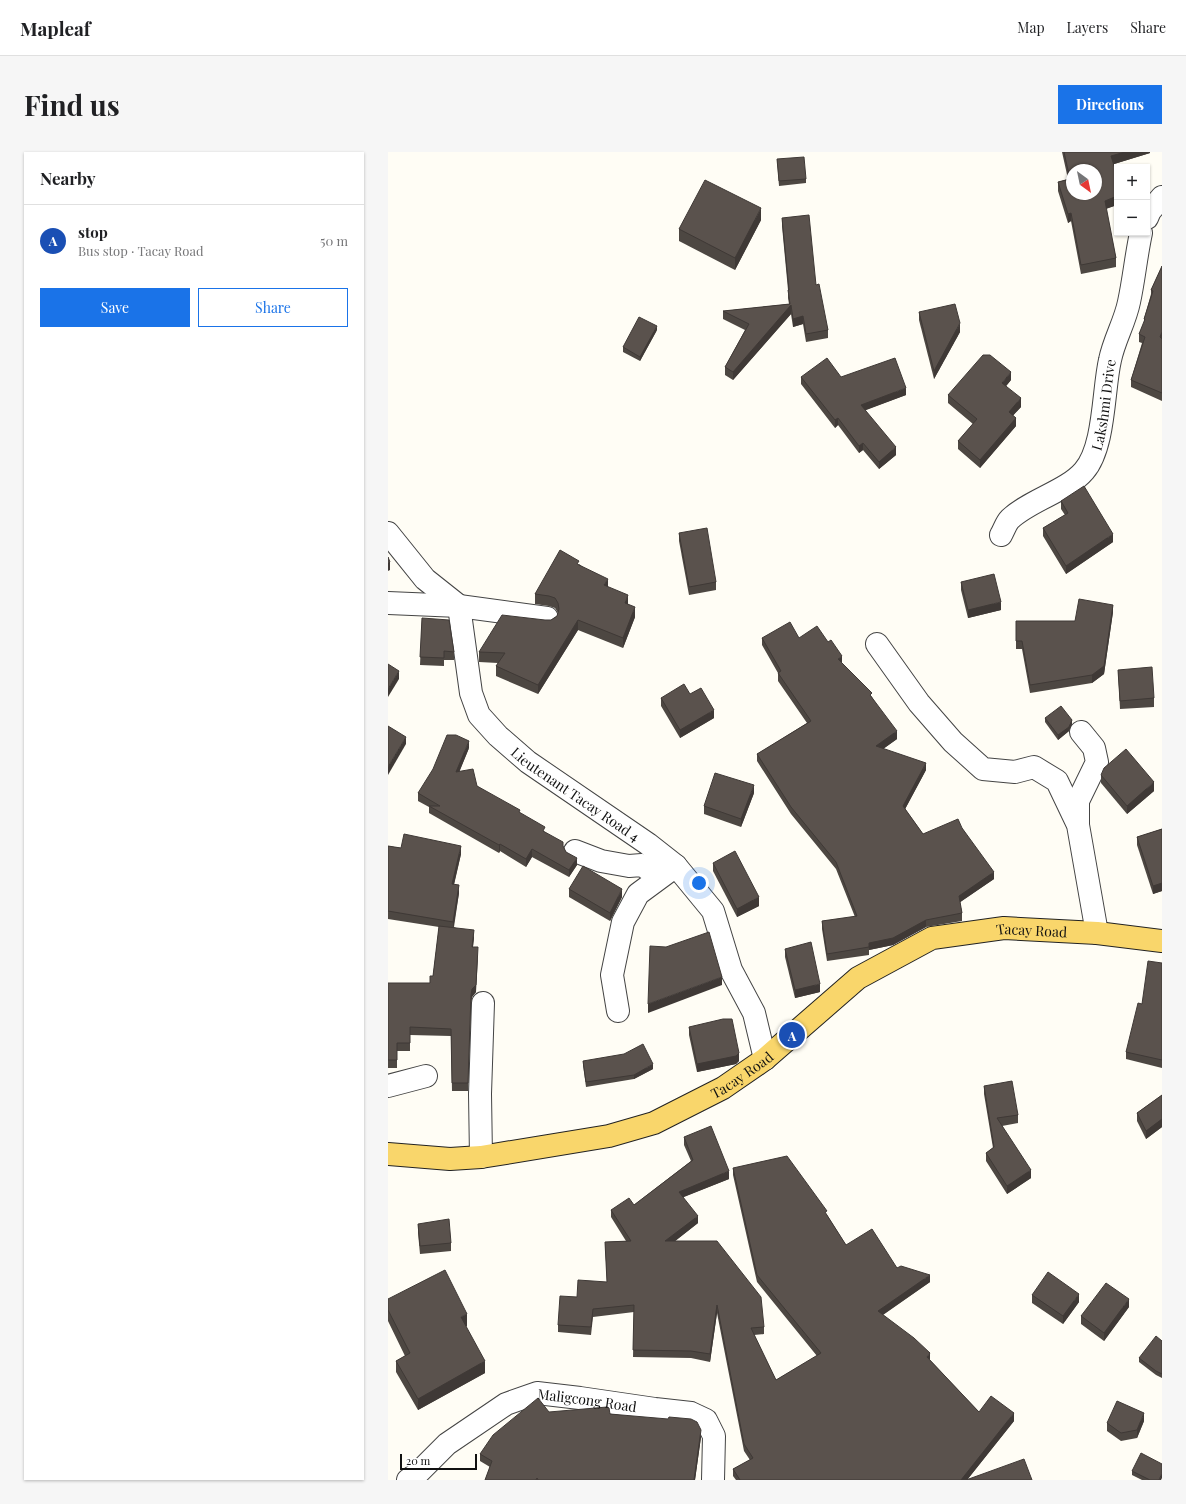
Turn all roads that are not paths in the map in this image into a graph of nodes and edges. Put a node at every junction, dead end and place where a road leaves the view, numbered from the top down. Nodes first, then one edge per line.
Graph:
1 (1162, 197) edge
2 (1150, 211) edge
3 (1140, 236) edge
4 (388, 533) edge
5 (1001, 535) dead end
6 (388, 603) edge
7 (459, 606) junction
8 (547, 618) edge
9 (877, 644) dead end
10 (1082, 732) dead end
11 (1078, 825) junction
12 (575, 850) dead end
13 (667, 871) junction
14 (1097, 933) junction
15 (1162, 941) edge
16 (483, 1004) dead end
17 (618, 1010) dead end
18 (765, 1059) junction
19 (426, 1076) dead end
20 (388, 1086) edge
21 (388, 1154) edge
22 (481, 1157) junction
23 (408, 1480) edge
24 (713, 1480) edge

1 - 2 street
3 - 5 street, Lakshmi Drive
4 - 7 street
6 - 7 street
7 - 8 street
7 - 13 street, Lieutenant Tacay Road 4
9 - 11 street
10 - 11 street
11 - 14 street
12 - 13 street
13 - 17 street
13 - 18 street, Lieutenant Tacay Road 4
14 - 15 main road, Tacay Road
14 - 18 main road, Tacay Road
16 - 22 street
18 - 22 main road, Tacay Road
19 - 20 street
21 - 22 main road, Tacay Road
23 - 24 street, Maligcong Road

